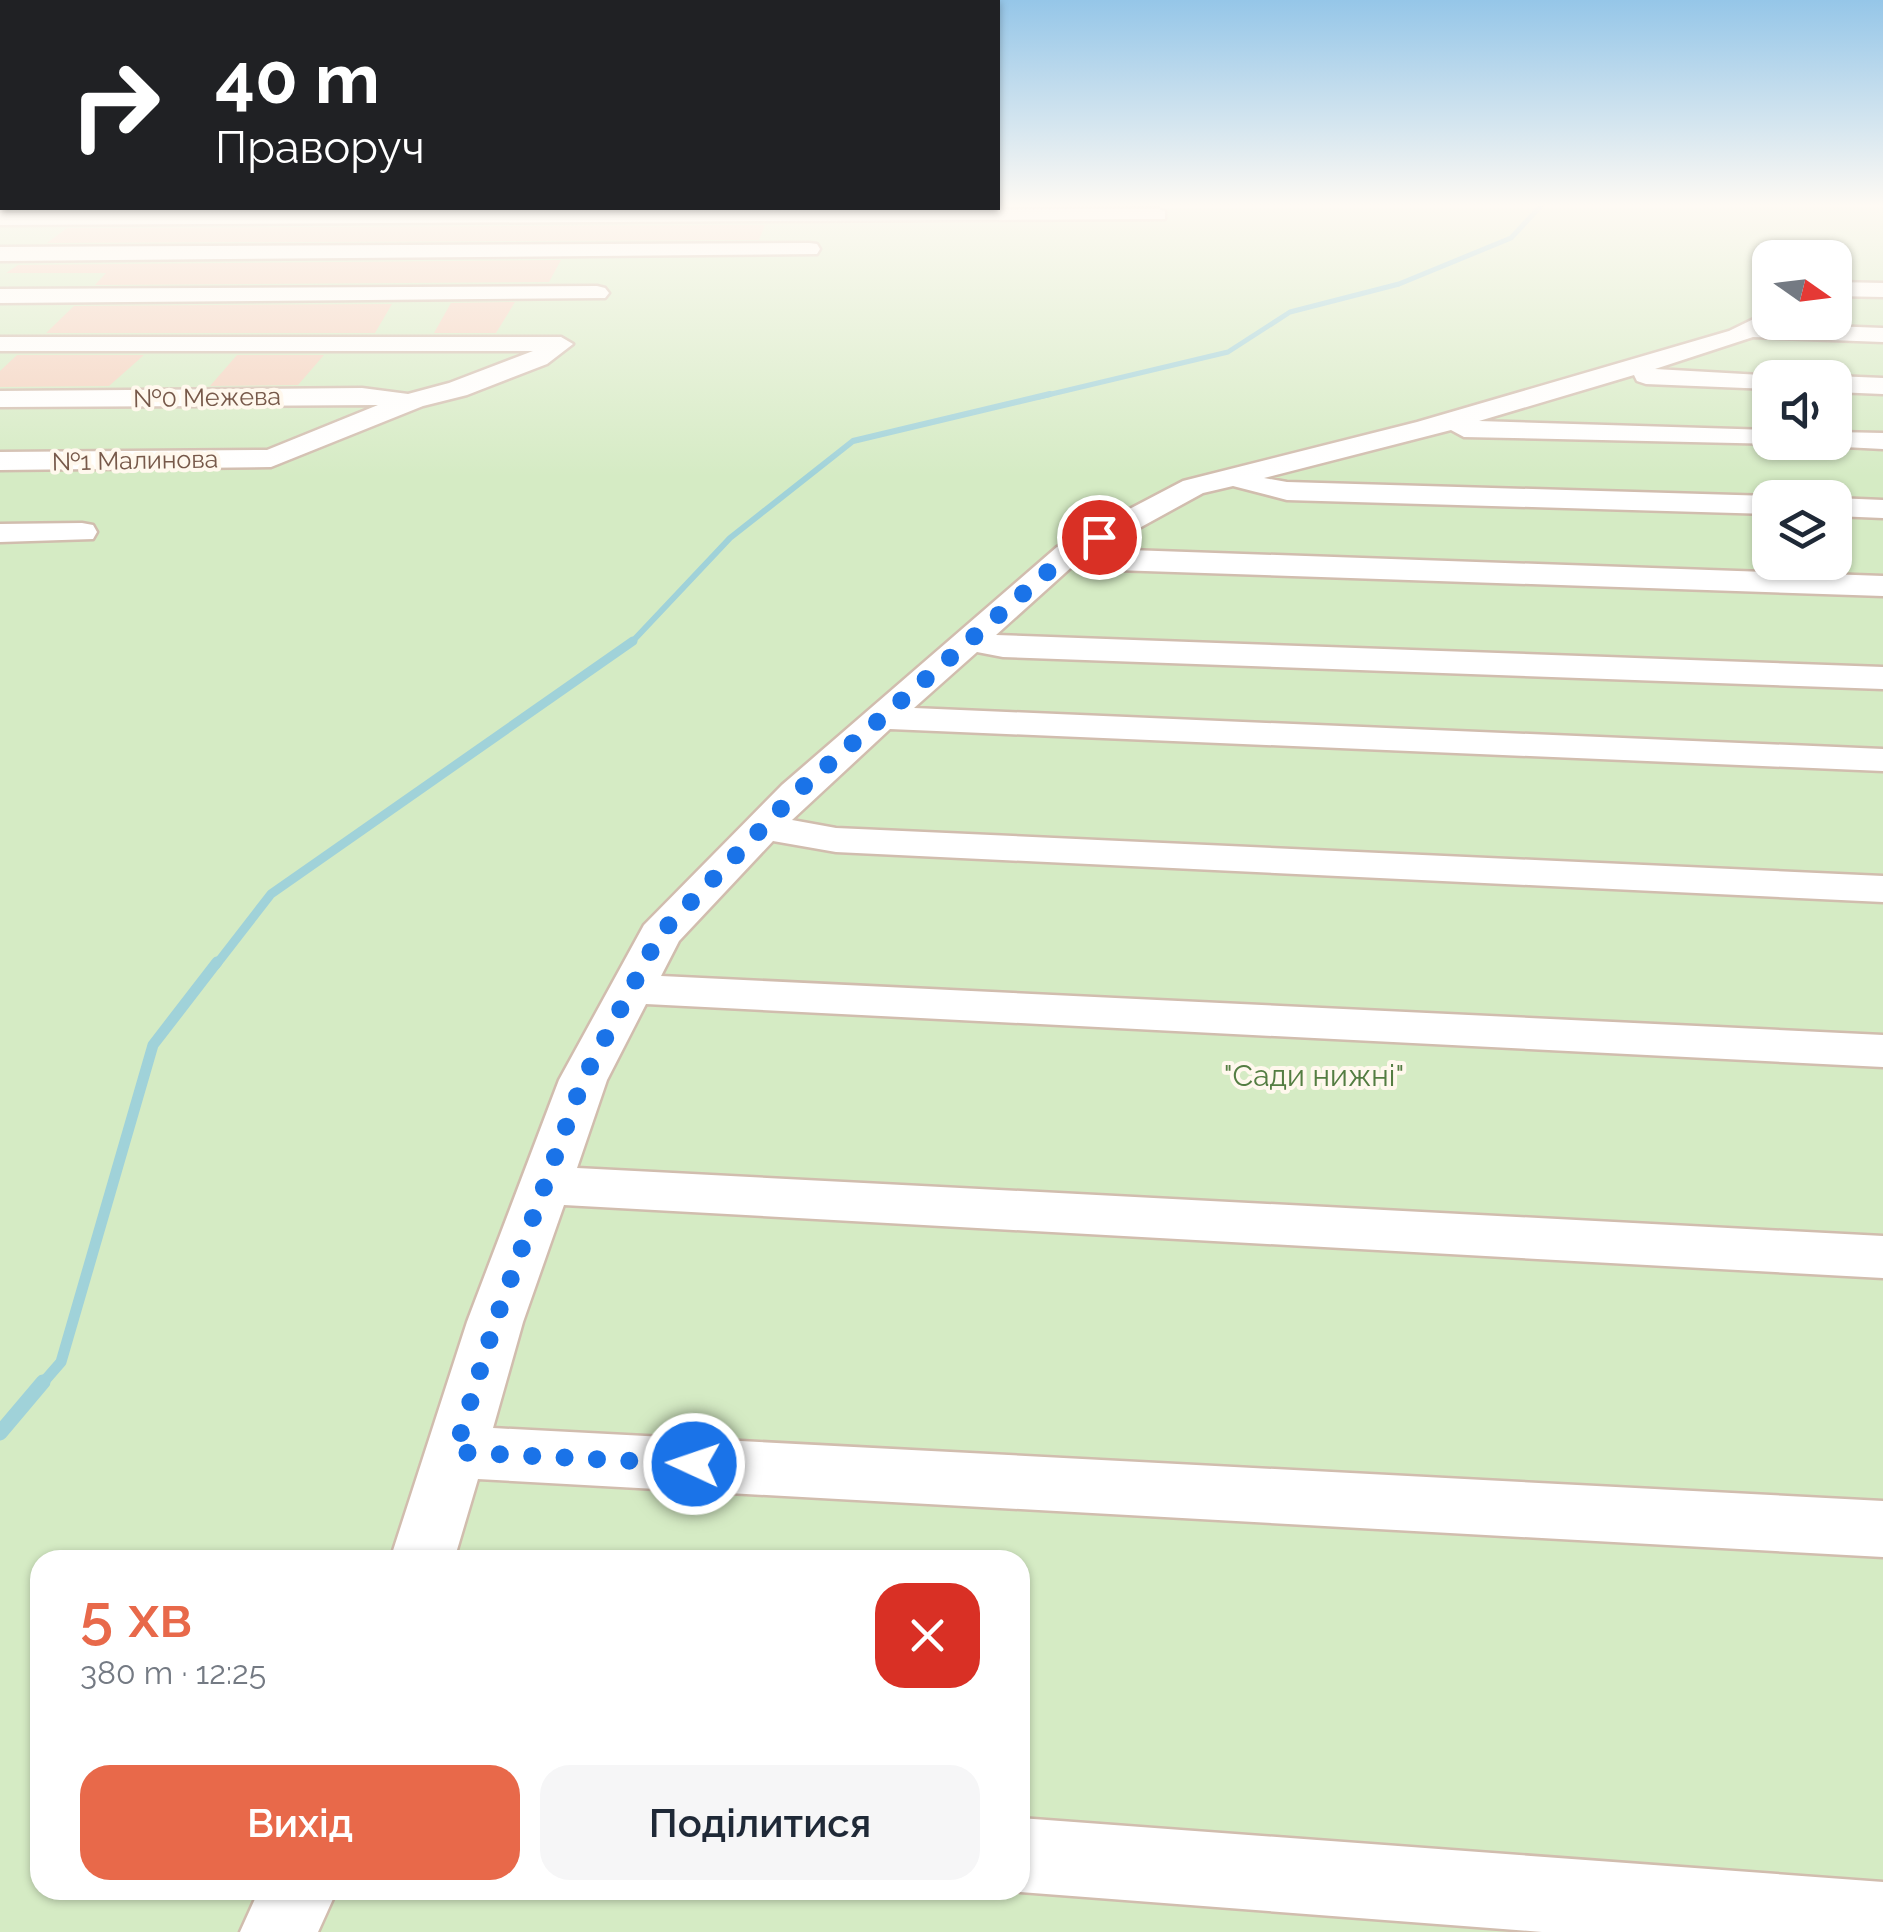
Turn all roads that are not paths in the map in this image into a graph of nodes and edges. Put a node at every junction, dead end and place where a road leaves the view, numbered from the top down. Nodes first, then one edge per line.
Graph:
1 (1752, 326) edge
2 (1852, 332) edge
3 (1883, 335) edge
4 (0, 344) edge
5 (1609, 374) junction
6 (1752, 380) edge
7 (1852, 385) edge
8 (1883, 386) edge
9 (0, 399) edge
10 (414, 400) junction
11 (1427, 428) junction
12 (1752, 437) edge
13 (1852, 440) edge
14 (1883, 441) edge
15 (0, 461) edge
16 (1224, 479) junction
17 (1752, 504) edge
18 (1852, 508) edge
19 (1883, 509) edge
20 (82, 532) dead end
21 (0, 533) edge
22 (1068, 554) junction
23 (1883, 586) edge
24 (970, 640) junction
25 (1883, 678) edge
26 (881, 718) junction
27 (1883, 760) edge
28 (763, 827) junction
29 (1883, 889) edge
30 (631, 989) junction
31 (1883, 1052) edge
32 (545, 1185) junction
33 (1883, 1258) edge
34 (455, 1452) junction
35 (1883, 1529) edge
36 (425, 1550) edge
37 (1030, 1856) edge
38 (294, 1900) edge
39 (1883, 1920) edge
40 (278, 1932) edge

1 - 5 lane
2 - 3 lane
4 - 10 lane
5 - 6 lane
5 - 11 lane
7 - 8 lane
9 - 10 lane, №0 Межева
10 - 15 lane, №1 Малинова
11 - 12 lane
11 - 16 lane
13 - 14 lane
16 - 17 lane
16 - 22 lane
18 - 19 lane
20 - 21 lane
22 - 23 lane
22 - 24 lane
24 - 25 lane
24 - 26 lane
26 - 27 lane
26 - 28 lane
28 - 29 lane
28 - 30 lane
30 - 31 lane
30 - 32 lane
32 - 33 lane
32 - 34 lane
34 - 35 lane
34 - 36 lane
37 - 39 lane
38 - 40 lane

